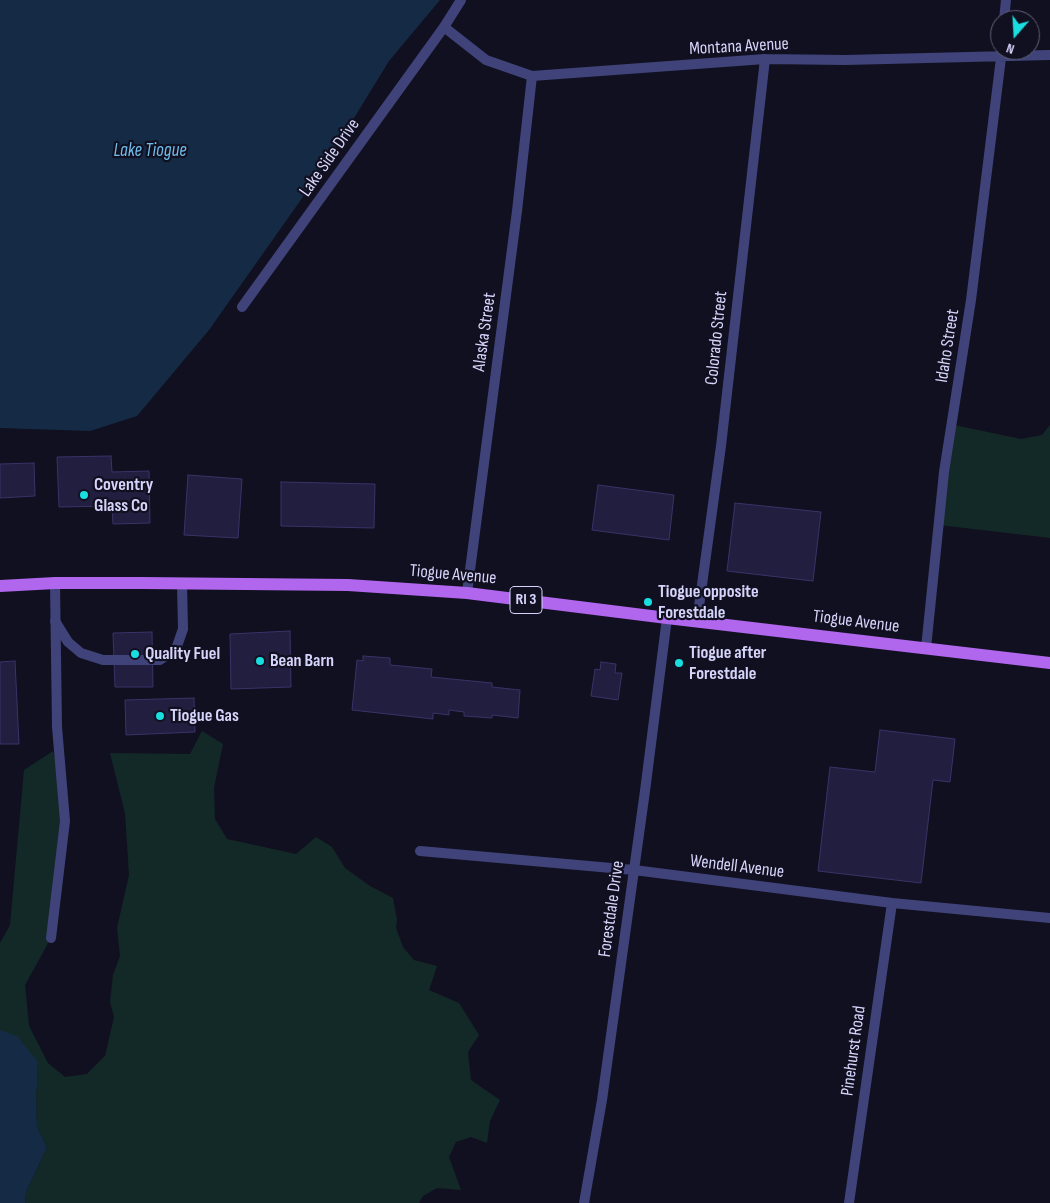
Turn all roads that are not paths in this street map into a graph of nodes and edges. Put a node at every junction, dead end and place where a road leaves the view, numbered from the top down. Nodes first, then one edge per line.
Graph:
1 (461, 0) edge
2 (444, 28) junction
3 (990, 54) edge
4 (765, 59) junction
5 (1000, 60) edge
6 (532, 76) junction
7 (242, 307) dead end
8 (55, 583) junction
9 (182, 583) junction
10 (0, 586) edge
11 (467, 592) junction
12 (667, 618) junction
13 (55, 621) junction
14 (697, 621) junction
15 (926, 648) junction
16 (1050, 663) edge
17 (420, 851) dead end
18 (634, 870) junction
19 (892, 903) junction
20 (1050, 918) edge
21 (51, 938) dead end
22 (584, 1203) edge
23 (849, 1203) edge

1 - 2 street, Lake Side Drive
2 - 6 street, Montana Avenue
2 - 7 street, Lake Side Drive
3 - 4 street, Montana Avenue
4 - 6 street, Montana Avenue
4 - 14 street, Colorado Street
5 - 15 street, Idaho Street
6 - 11 street, Alaska Street
8 - 9 main road, Tiogue Avenue / RI 3
8 - 10 main road, Tiogue Avenue / RI 3
8 - 13 street
9 - 11 main road, Tiogue Avenue / RI 3
9 - 13 street
11 - 12 main road, Tiogue Avenue / RI 3
12 - 14 main road, Tiogue Avenue / RI 3
12 - 18 street, Forestdale Drive
13 - 21 street
14 - 15 main road, Tiogue Avenue / RI 3
15 - 16 main road, Tiogue Avenue / RI 3
17 - 18 street, Wendell Avenue
18 - 19 street, Wendell Avenue
18 - 22 street, Forestdale Drive
19 - 20 street, Wendell Avenue
19 - 23 street, Pinehurst Road

